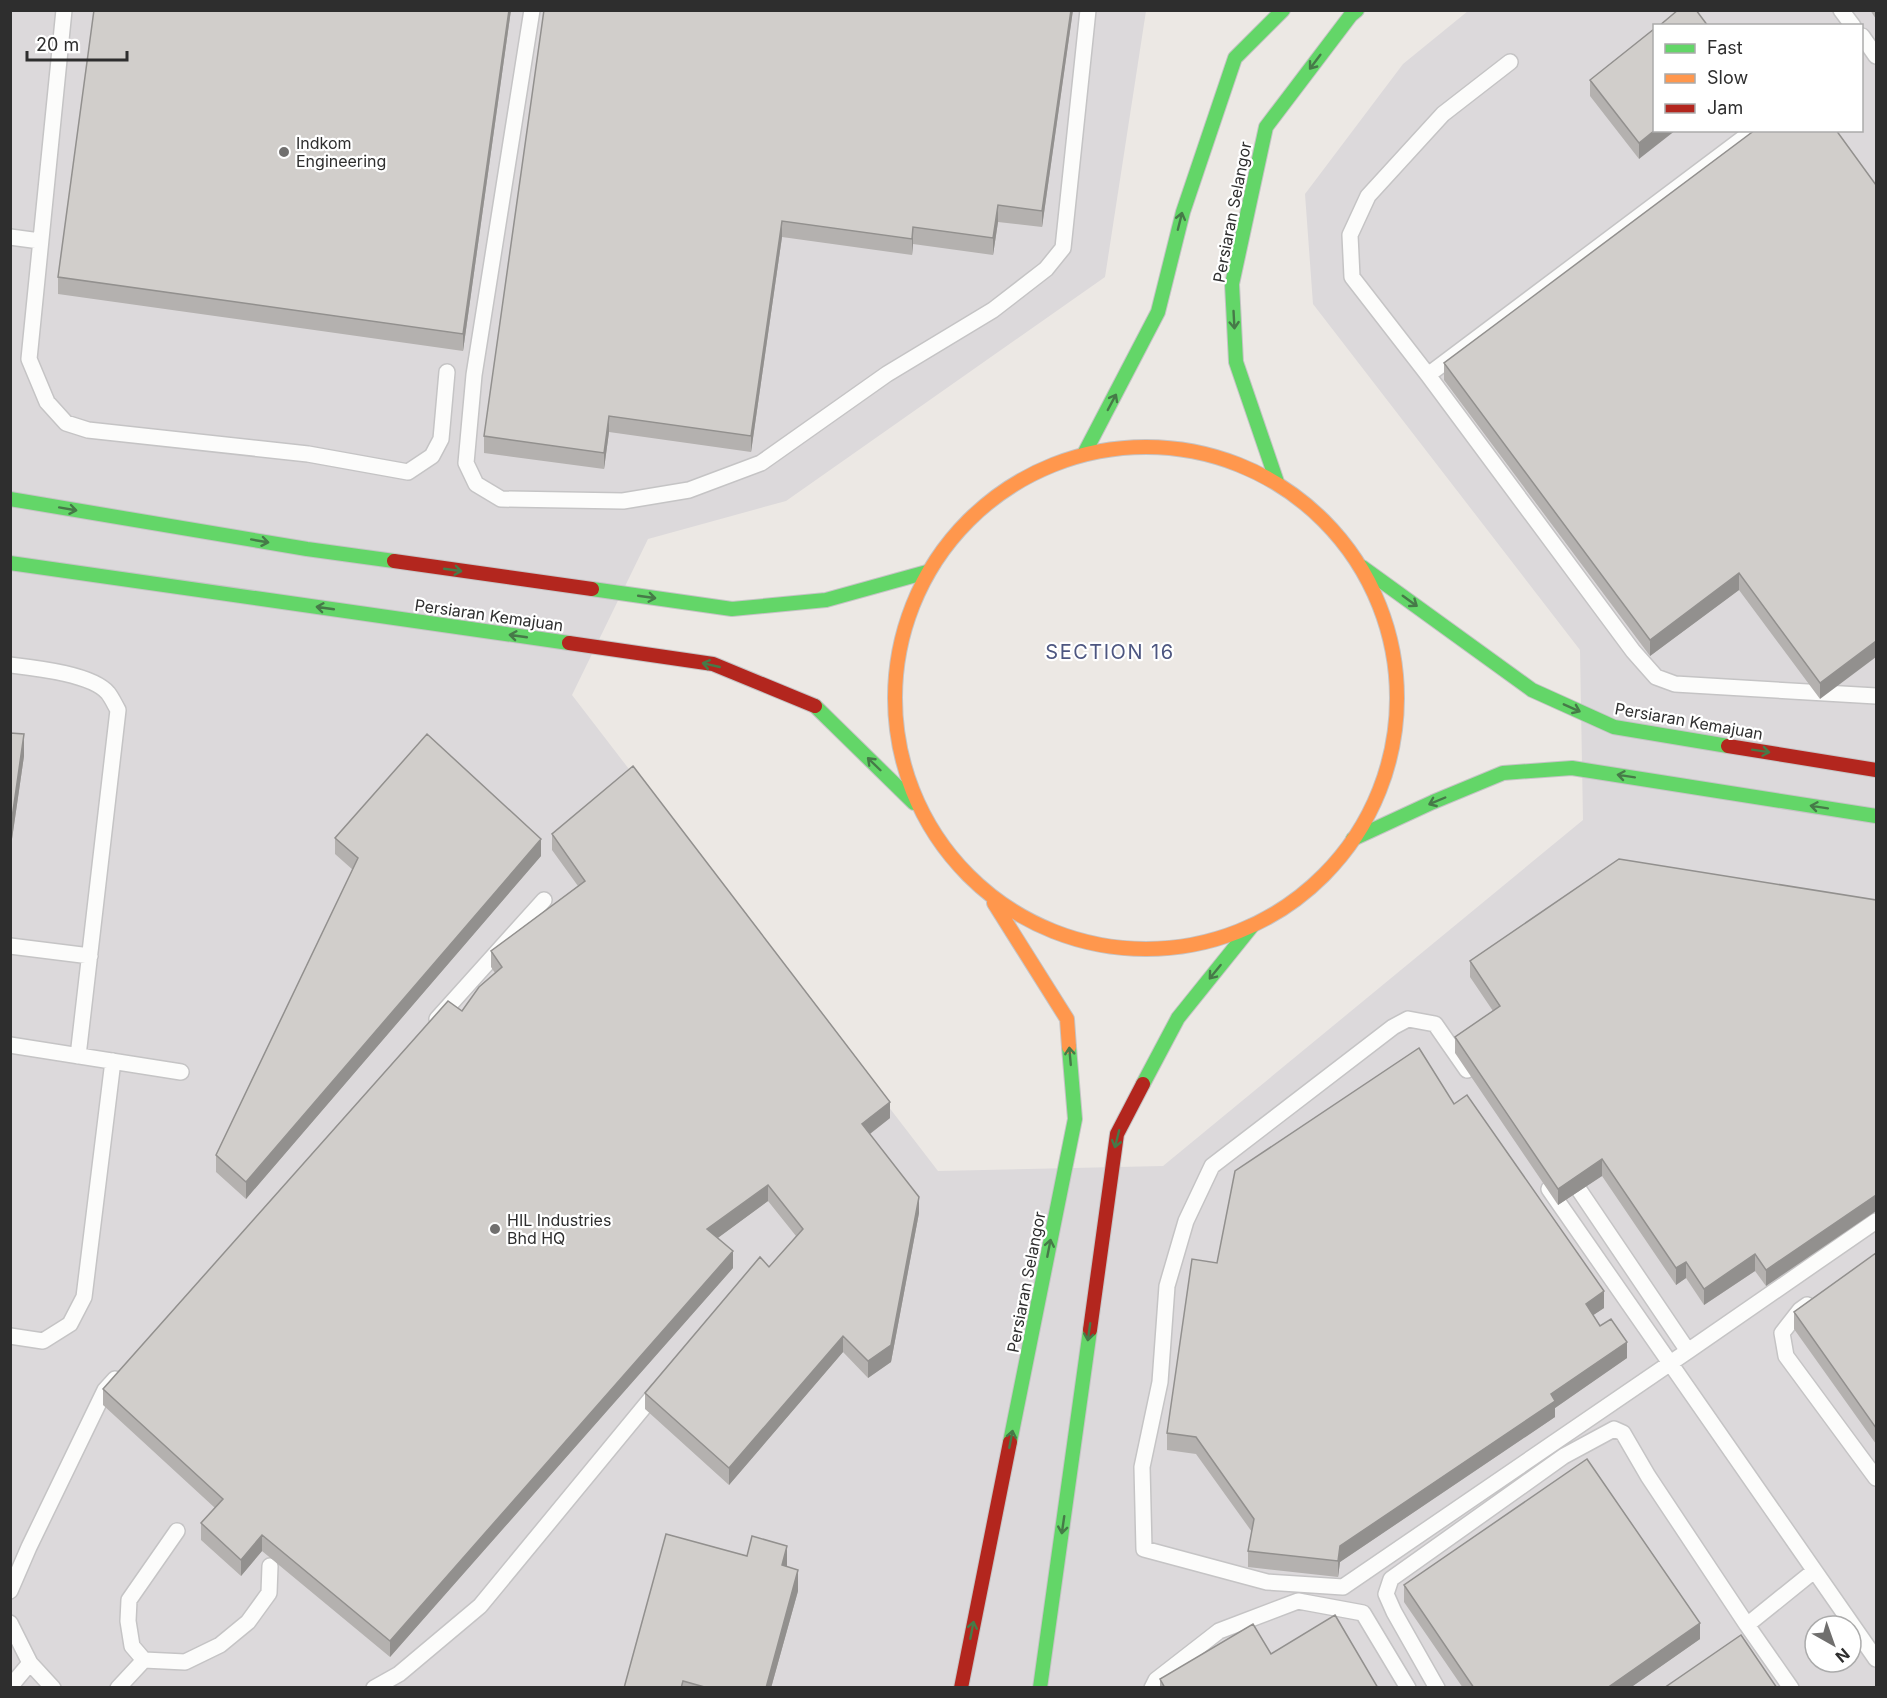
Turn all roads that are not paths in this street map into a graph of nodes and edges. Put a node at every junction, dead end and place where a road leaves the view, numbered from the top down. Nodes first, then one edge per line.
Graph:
1 (63, 10) edge
2 (532, 10) edge
3 (1088, 10) edge
4 (1283, 10) edge
5 (1357, 10) edge
6 (1841, 10) edge
7 (1852, 24) edge
8 (1863, 37) edge
9 (1876, 56) edge
10 (1510, 62) dead end
11 (1751, 132) edge
12 (10, 237) edge
13 (40, 241) junction
14 (447, 372) dead end
15 (1428, 375) junction
16 (1084, 454) junction
17 (1277, 482) junction
18 (10, 499) edge
19 (10, 562) edge
20 (1362, 567) junction
21 (927, 572) junction
22 (10, 665) edge
23 (1876, 696) edge
24 (1876, 770) edge
25 (916, 804) junction
26 (1876, 816) edge
27 (1353, 839) junction
28 (992, 899) junction
29 (544, 900) dead end
30 (1252, 926) junction
31 (10, 946) edge
32 (90, 956) junction
33 (427, 1030) edge
34 (10, 1045) edge
35 (78, 1056) junction
36 (113, 1061) junction
37 (182, 1072) dead end
38 (1475, 1082) edge
39 (1558, 1158) edge
40 (1542, 1179) edge
41 (1876, 1221) edge
42 (1819, 1295) edge
43 (10, 1336) edge
44 (1688, 1351) junction
45 (129, 1363) edge
46 (1670, 1363) junction
47 (665, 1381) edge
48 (1876, 1478) edge
49 (177, 1531) dead end
50 (270, 1566) edge
51 (1814, 1571) junction
52 (10, 1591) edge
53 (10, 1623) edge
54 (1747, 1625) junction
55 (1876, 1659) edge
56 (144, 1660) junction
57 (30, 1663) junction
58 (10, 1687) edge
59 (53, 1688) edge
60 (118, 1688) edge
61 (374, 1688) edge
62 (961, 1688) edge
63 (1041, 1688) edge
64 (1152, 1688) edge
65 (1408, 1688) edge
66 (1437, 1688) edge
67 (1791, 1688) edge

1 - 13 lane
2 - 3 lane
16 -> 4 main road
5 -> 17 main road, Persiaran Selangor
6 - 7 lane
8 - 9 lane
10 - 15 lane
11 - 15 lane
12 - 13 lane
13 - 14 lane
15 - 23 lane
16 - 17 main road
16 - 21 main road
17 - 20 main road
18 -> 21 main road
25 -> 19 main road, Persiaran Kemajuan
20 -> 24 main road, Persiaran Kemajuan
20 - 27 main road
21 - 25 main road
22 - 32 lane
25 - 28 main road
26 -> 27 main road
27 - 30 main road
28 - 30 main road
62 -> 28 main road, Persiaran Selangor
29 - 33 lane
30 -> 63 main road
31 - 32 lane
32 - 35 lane
34 - 35 lane
35 - 36 lane
36 - 37 lane
36 - 43 lane
38 - 46 lane
39 - 44 lane
40 - 46 lane
41 - 44 lane
42 - 48 lane
44 - 46 lane
45 - 52 lane
46 - 51 lane
47 - 61 lane
49 - 56 lane
50 - 56 lane
51 - 54 lane
51 - 55 lane
53 - 57 lane
54 - 66 lane
54 - 67 lane
56 - 60 lane
57 - 58 lane
57 - 59 lane
64 - 65 lane

